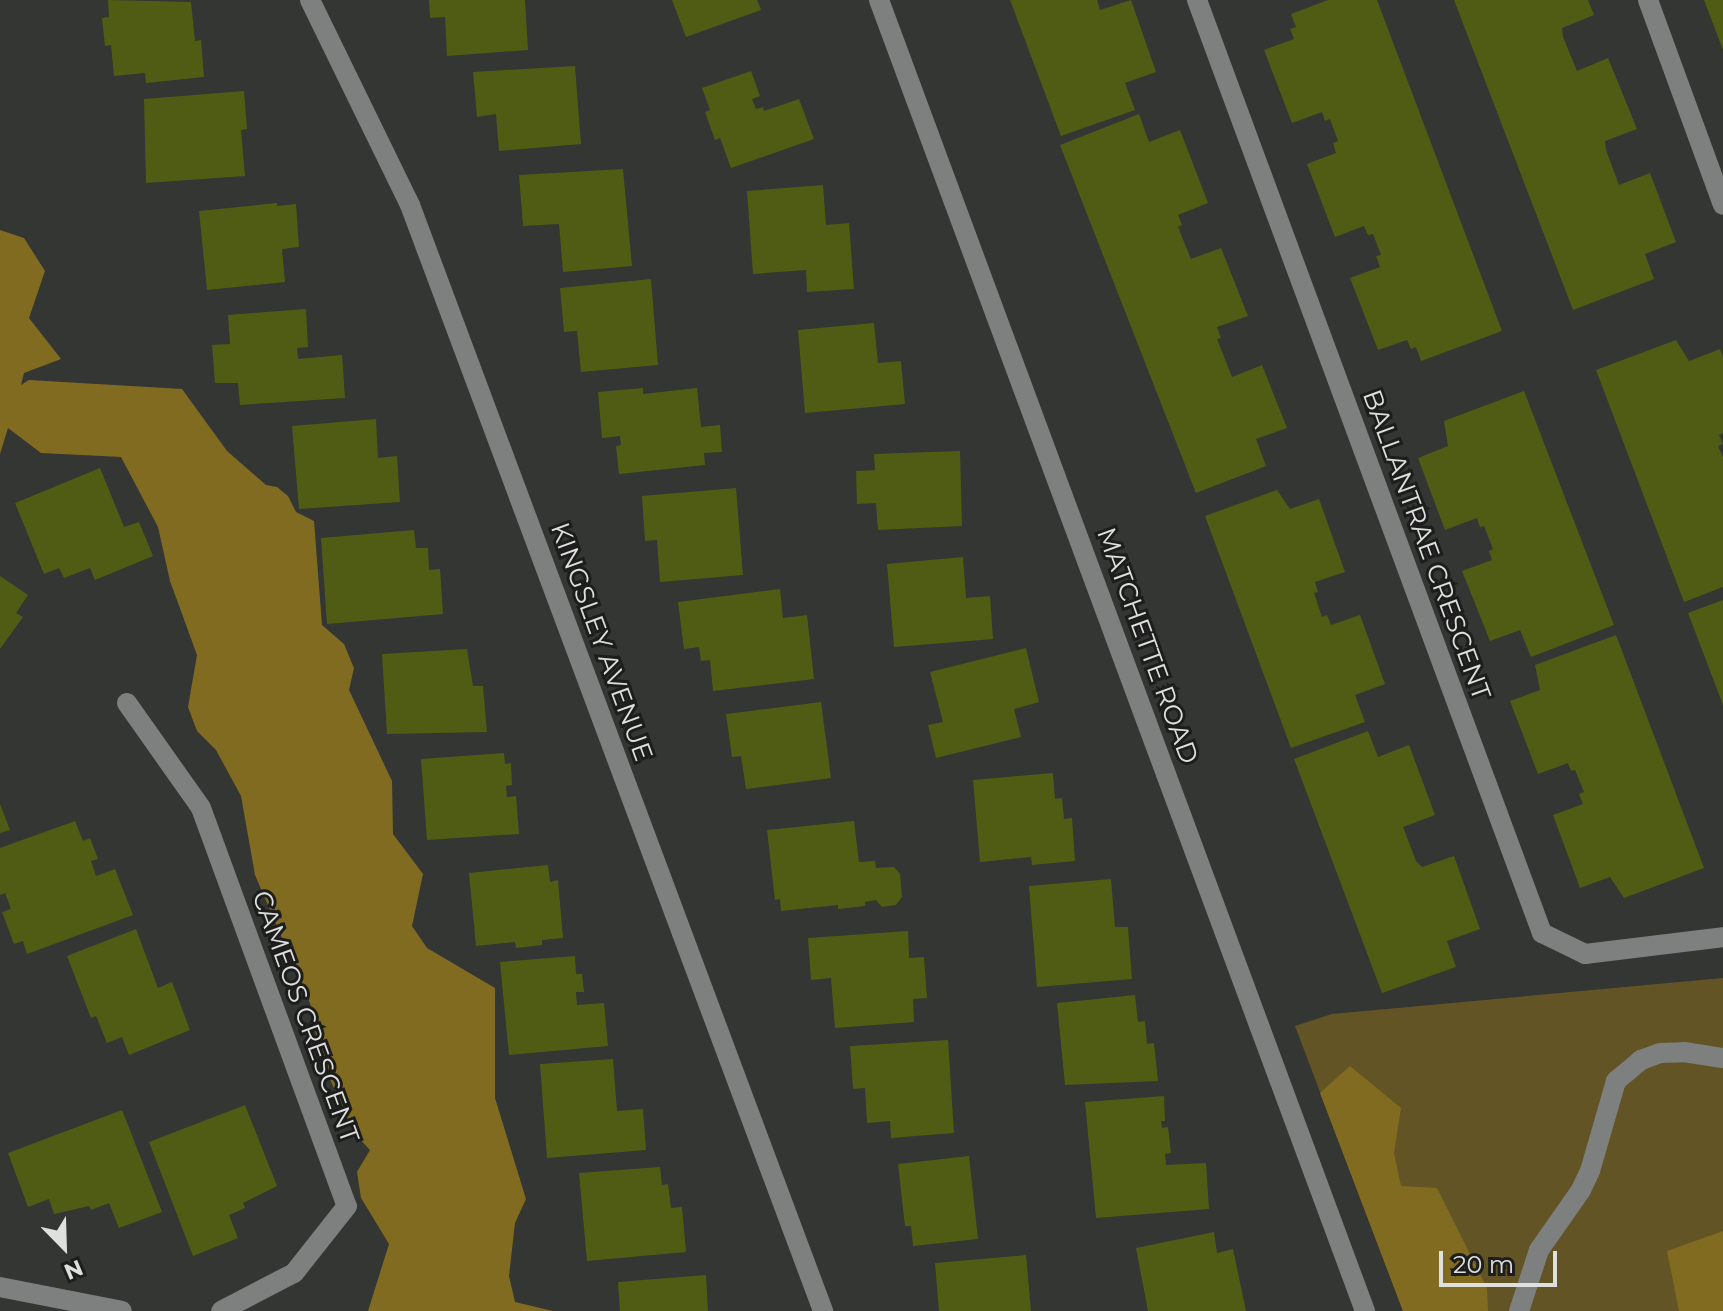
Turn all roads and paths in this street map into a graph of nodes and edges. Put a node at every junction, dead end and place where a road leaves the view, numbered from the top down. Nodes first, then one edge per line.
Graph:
1 (310, 0) edge
2 (879, 0) edge
3 (1197, 0) edge
4 (1648, 0) edge
5 (1723, 205) edge
6 (127, 703) dead end
7 (1723, 937) edge
8 (1723, 1058) edge
9 (0, 1287) edge
10 (122, 1311) edge
11 (221, 1311) edge
12 (823, 1311) edge
13 (1365, 1311) edge
14 (1519, 1311) edge

1 - 12 street, KINGSLEY AVENUE
2 - 13 street, MATCHETTE ROAD
3 - 7 street, BALLANTRAE CRESCENT
4 - 5 street
6 - 11 street, CAMEOS CRESCENT
8 - 14 street
9 - 10 street

